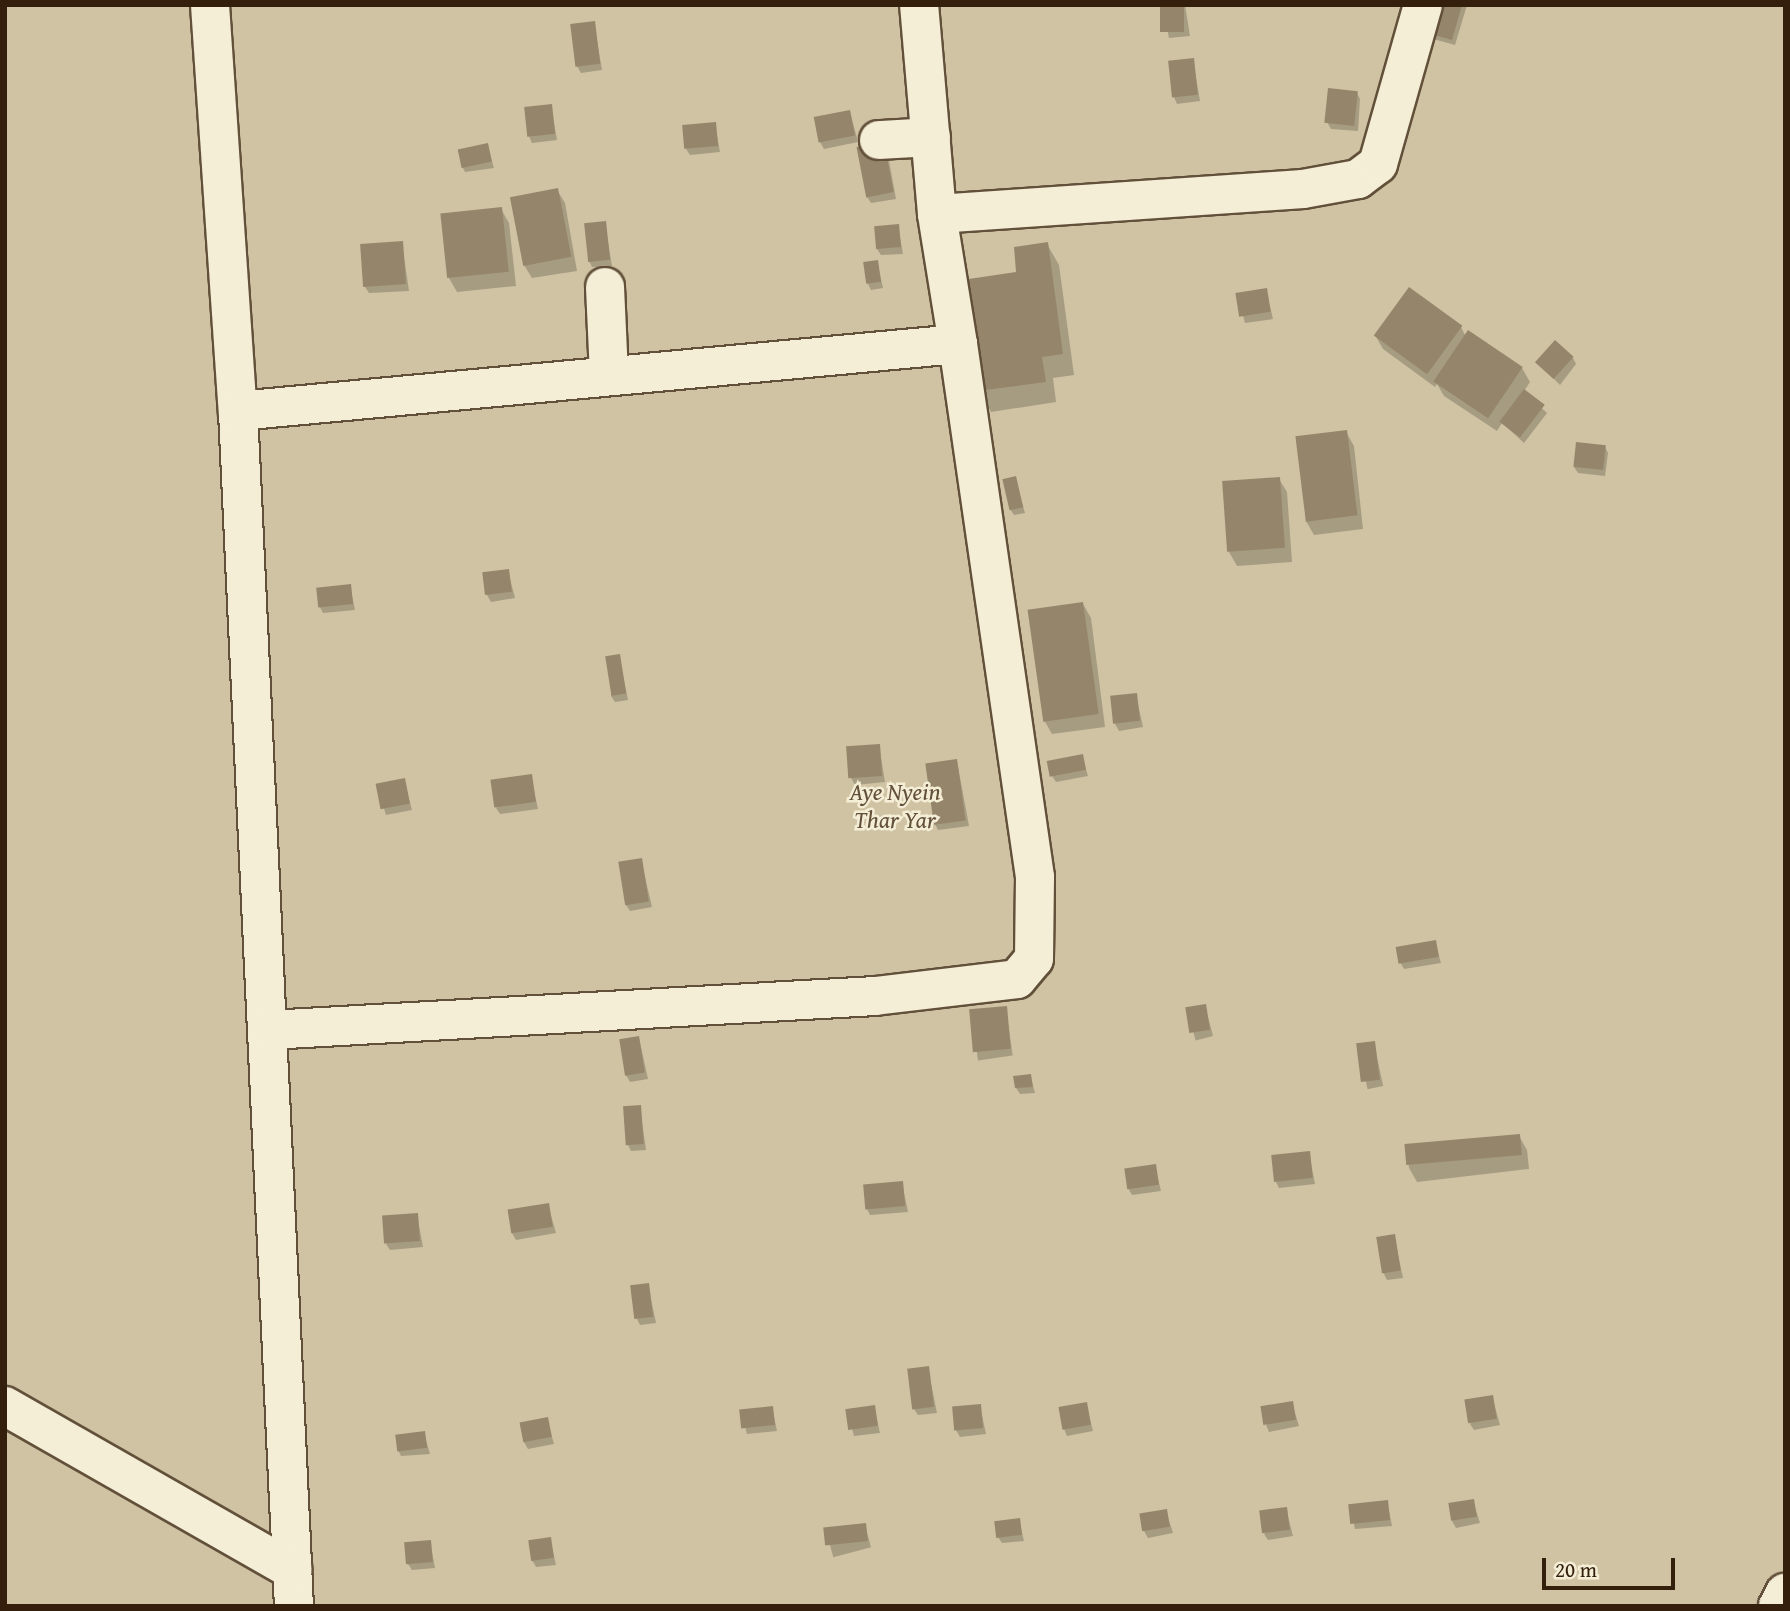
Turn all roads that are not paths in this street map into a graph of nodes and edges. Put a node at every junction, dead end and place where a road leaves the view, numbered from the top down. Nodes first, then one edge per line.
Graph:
1 (210, 5) edge
2 (919, 5) edge
3 (1423, 5) edge
4 (931, 137) junction
5 (879, 140) dead end
6 (937, 214) junction
7 (605, 287) dead end
8 (958, 344) junction
9 (609, 376) junction
10 (238, 411) junction
11 (269, 1030) junction
12 (5, 1406) edge
13 (293, 1588) edge
14 (1785, 1593) edge
15 (1778, 1606) edge

1 - 10 street
2 - 4 street
3 - 6 street
4 - 5 street
4 - 6 street
6 - 8 street
7 - 9 street
8 - 9 street
8 - 11 street
9 - 10 street
10 - 11 street
11 - 13 street
12 - 13 street
14 - 15 street

